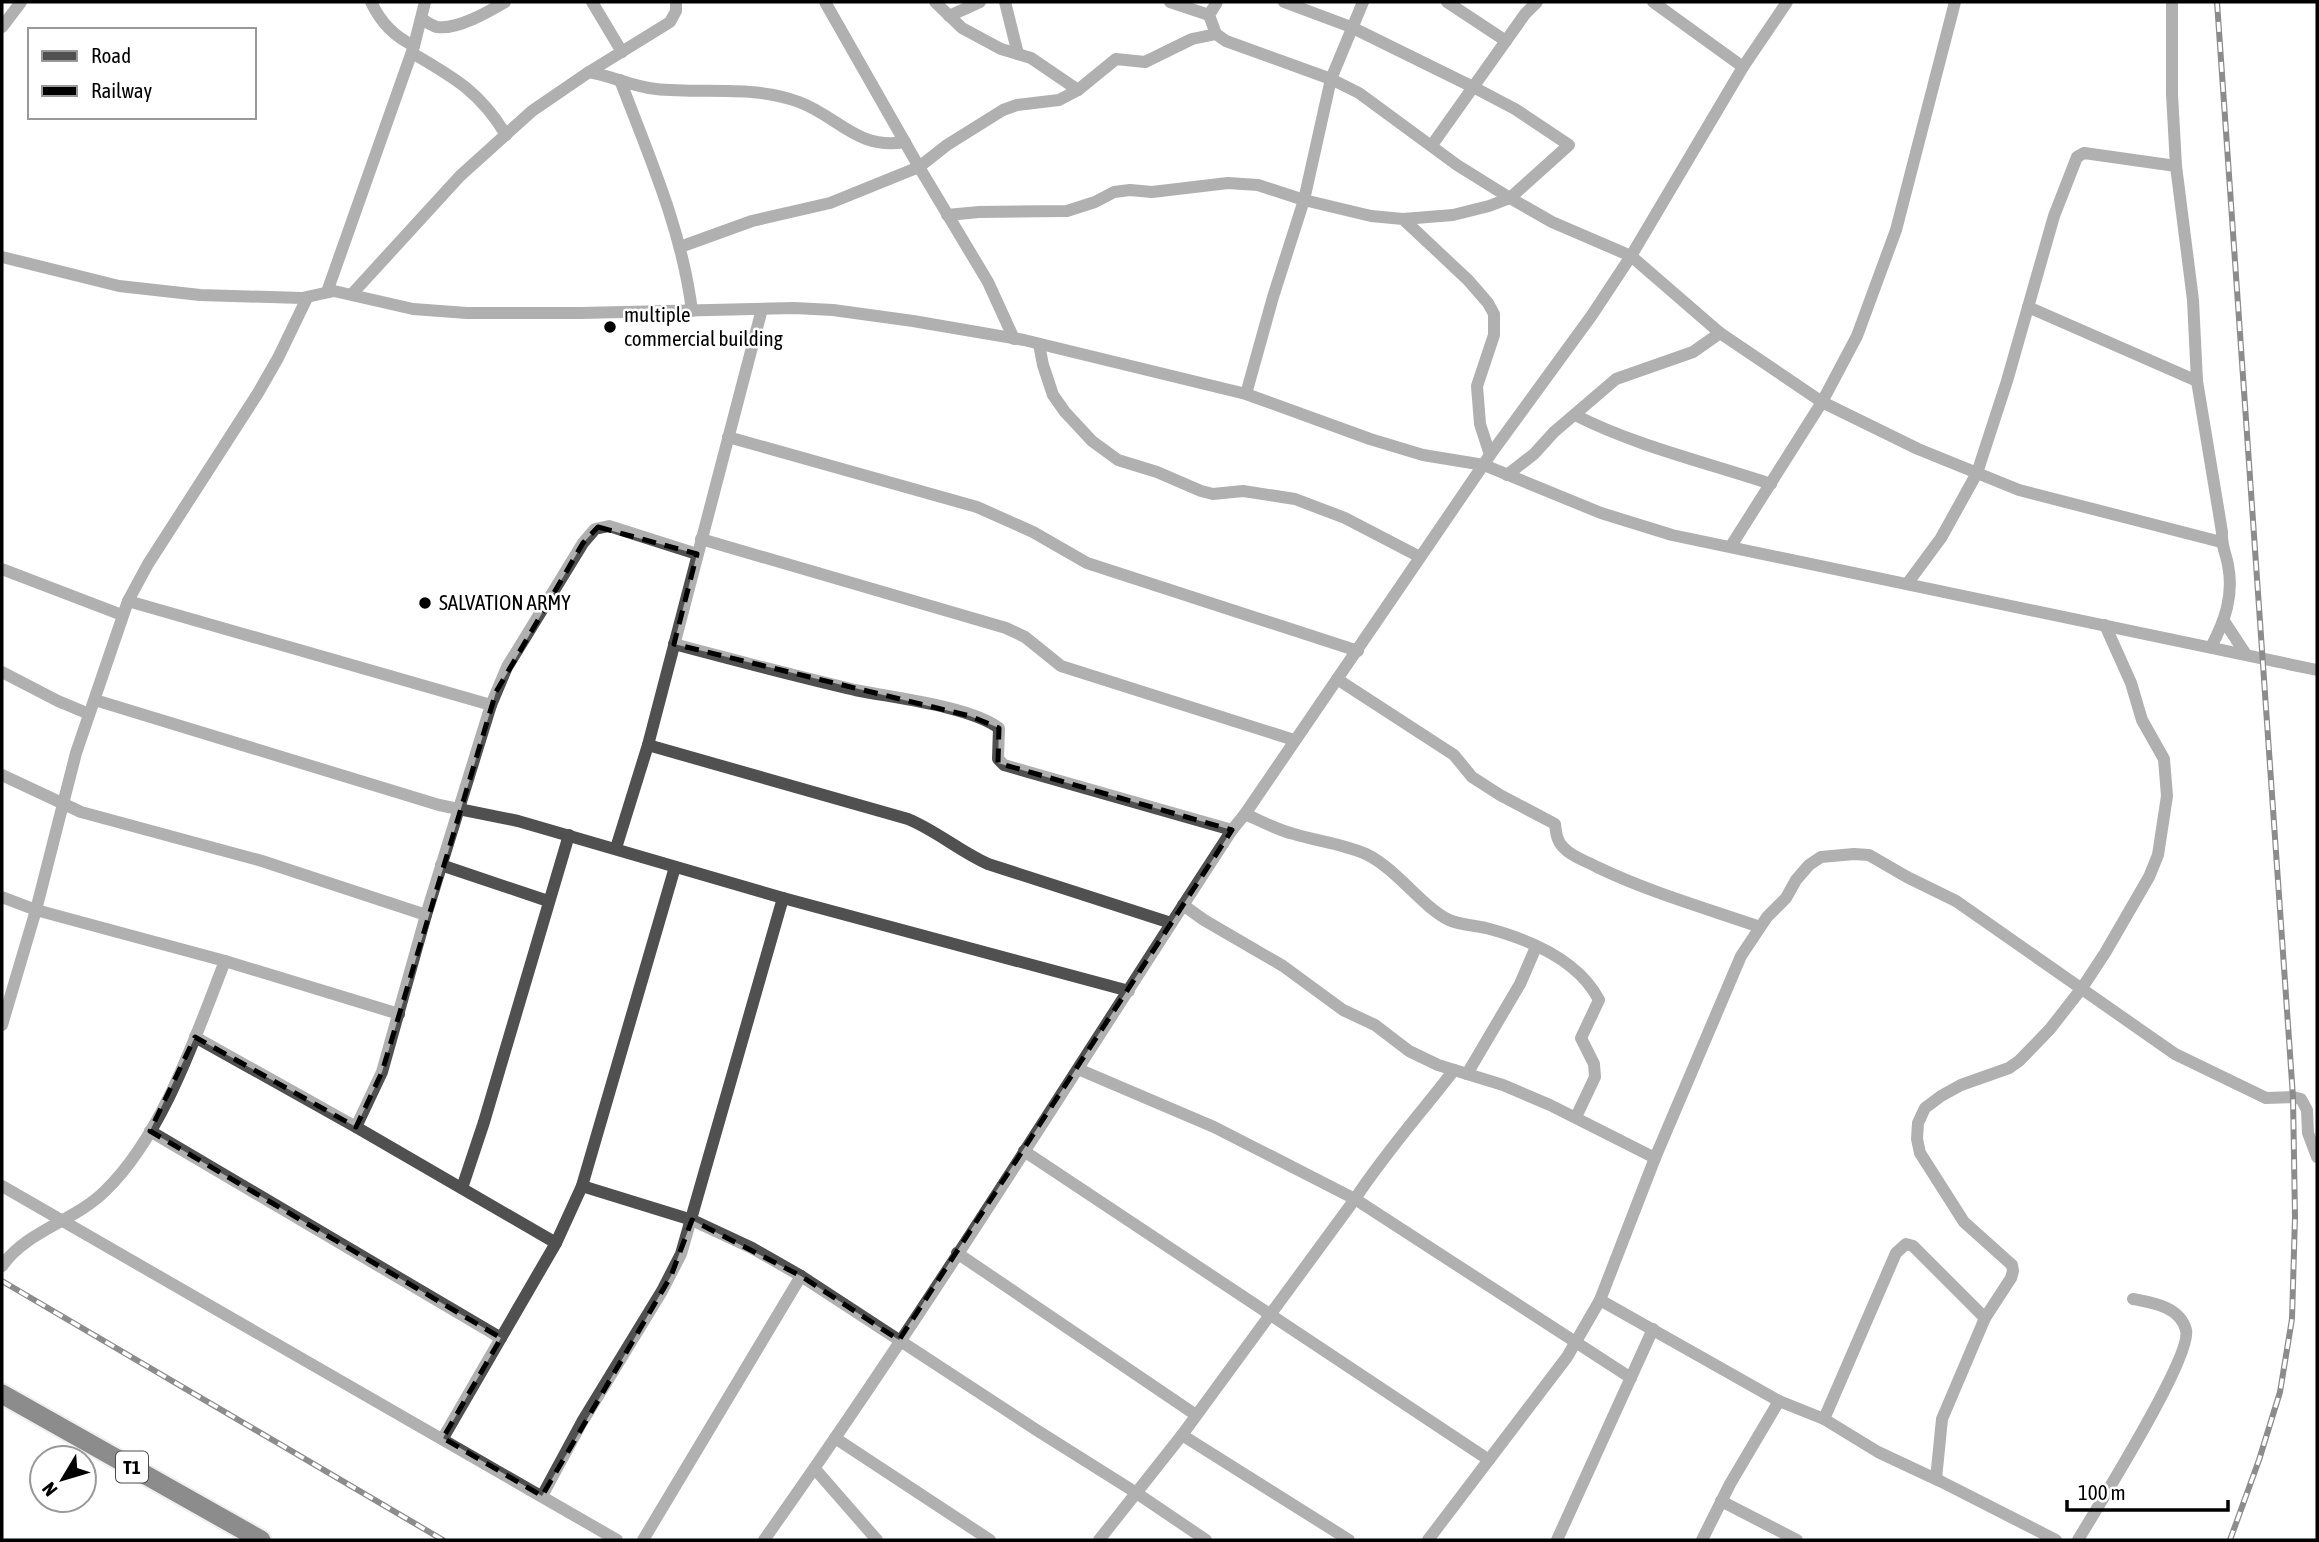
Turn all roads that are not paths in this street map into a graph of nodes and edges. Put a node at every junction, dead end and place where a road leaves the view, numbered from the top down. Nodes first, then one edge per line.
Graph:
1 (20, 2) edge
2 (371, 2) edge
3 (425, 2) edge
4 (505, 2) edge
5 (592, 2) edge
6 (676, 2) edge
7 (825, 2) edge
8 (934, 2) edge
9 (980, 2) edge
10 (1005, 2) edge
11 (1170, 2) edge
12 (1217, 2) edge
13 (1284, 2) edge
14 (1363, 2) edge
15 (1447, 2) edge
16 (1537, 2) edge
17 (1653, 2) edge
18 (1787, 2) edge
19 (1955, 2) edge
20 (2172, 2) edge
21 (1209, 15) junction
22 (949, 16) junction
23 (422, 19) junction
24 (2, 27) edge
25 (1351, 27) junction
26 (1216, 34) junction
27 (1506, 41) junction
28 (413, 50) junction
29 (622, 52) junction
30 (1018, 54) junction
31 (1742, 67) junction
32 (589, 72) junction
33 (1331, 79) junction
34 (620, 80) junction
35 (1475, 88) junction
36 (1078, 90) junction
37 (506, 135) junction
38 (905, 142) junction
39 (1432, 145) junction
40 (2176, 166) junction
41 (919, 167) junction
42 (1510, 198) junction
43 (1304, 200) junction
44 (947, 215) junction
45 (1403, 219) junction
46 (680, 247) junction
47 (1631, 256) junction
48 (2, 257) edge
49 (327, 292) junction
50 (352, 294) junction
51 (307, 298) junction
52 (2028, 307) junction
53 (762, 309) junction
54 (692, 311) junction
55 (1720, 333) junction
56 (1014, 339) junction
57 (1039, 344) junction
58 (2197, 381) junction
59 (1246, 394) junction
60 (1822, 402) junction
61 (1575, 415) junction
62 (728, 437) junction
63 (1487, 460) junction
64 (1977, 473) junction
65 (1507, 475) junction
66 (1771, 484) junction
67 (701, 539) junction
68 (2221, 542) junction
69 (1731, 546) junction
70 (697, 554) junction
71 (1420, 557) junction
72 (2, 569) edge
73 (1907, 584) junction
74 (128, 601) junction
75 (122, 615) junction
76 (2224, 621) junction
77 (2105, 625) junction
78 (674, 645) junction
79 (2211, 647) junction
80 (1358, 651) junction
81 (2245, 653) junction
82 (2317, 670) edge
83 (2, 672) edge
84 (1338, 679) junction
85 (94, 700) junction
86 (491, 705) junction
87 (89, 714) junction
88 (1294, 740) junction
89 (648, 745) junction
90 (2, 775) edge
91 (63, 805) junction
92 (458, 809) junction
93 (1245, 814) junction
94 (1232, 830) junction
95 (569, 835) junction
96 (616, 848) junction
97 (441, 865) junction
98 (675, 867) junction
99 (2, 897) edge
100 (783, 898) junction
101 (548, 901) junction
102 (1183, 905) junction
103 (36, 910) junction
104 (426, 915) junction
105 (1171, 923) junction
106 (1760, 928) junction
107 (1536, 947) junction
108 (225, 961) junction
109 (2082, 988) junction
110 (1129, 991) junction
111 (399, 1014) junction
112 (2, 1025) edge
113 (195, 1037) junction
114 (1078, 1069) junction
115 (1454, 1070) junction
116 (1467, 1074) junction
117 (1576, 1117) junction
118 (356, 1127) junction
119 (150, 1132) junction
120 (1024, 1151) junction
121 (2317, 1157) edge
122 (1655, 1158) junction
123 (2, 1186) edge
124 (582, 1186) junction
125 (462, 1188) junction
126 (1355, 1199) junction
127 (692, 1220) junction
128 (62, 1222) junction
129 (556, 1243) junction
130 (957, 1252) junction
131 (2, 1266) edge
132 (802, 1276) junction
133 (2133, 1299) dead end
134 (1600, 1300) junction
135 (1270, 1313) junction
136 (1984, 1318) junction
137 (1653, 1329) junction
138 (501, 1338) junction
139 (900, 1340) junction
140 (1577, 1342) junction
141 (1631, 1378) junction
142 (2, 1394) edge
143 (1779, 1401) junction
144 (1196, 1415) junction
145 (1824, 1419) junction
146 (1182, 1435) junction
147 (443, 1438) junction
148 (835, 1438) junction
149 (1489, 1460) junction
150 (815, 1469) junction
151 (1936, 1479) junction
152 (1135, 1492) junction
153 (542, 1496) junction
154 (1721, 1502) junction
155 (261, 1540) edge
156 (617, 1540) edge
157 (643, 1540) edge
158 (764, 1540) edge
159 (877, 1540) edge
160 (990, 1540) edge
161 (1099, 1540) edge
162 (1206, 1540) edge
163 (1349, 1540) edge
164 (1428, 1540) edge
165 (1557, 1540) edge
166 (1702, 1540) edge
167 (1797, 1540) edge
168 (2056, 1540) edge
169 (2078, 1540) edge

1 - 24 street
2 - 28 street
3 - 23 street
4 - 23 street
5 - 29 street
6 - 29 street
7 - 38 street
8 - 22 street
9 - 22 street
10 - 30 street
11 - 21 street
12 - 21 street
13 - 25 street
14 - 25 street
15 - 27 street
16 - 27 street
17 - 31 street
18 - 31 street
19 - 60 street
20 - 40 street
21 - 26 street
22 - 30 street
23 - 28 street
25 - 33 street
25 - 35 street
26 - 33 street
26 - 36 street
27 - 35 street
28 - 37 street
28 - 49 street
29 - 32 street
30 - 36 street
31 - 47 street
32 - 34 street
32 - 37 street
33 - 39 street
33 - 43 street
34 - 38 street
34 - 46 street
35 - 39 street
35 - 42 street
36 - 41 street
37 - 50 street
38 - 41 street
39 - 42 street
40 - 52 street
40 - 58 street
41 - 44 street
41 - 46 street
42 - 45 street
42 - 47 street
43 - 44 street
43 - 45 street
43 - 59 street
44 - 56 street
45 - 63 street
46 - 54 street
47 - 55 street
47 - 63 street
48 - 51 street
49 - 50 street
49 - 51 street
50 - 54 street
51 - 74 street
52 - 58 street
52 - 64 street
53 - 54 street
53 - 56 street
53 - 62 street
55 - 60 street
55 - 61 street
56 - 57 street
57 - 59 street
57 - 71 street
58 - 68 street
59 - 63 street
60 - 64 street
60 - 66 street
61 - 65 street
61 - 66 street
62 - 67 street
62 - 80 street
63 - 65 street
63 - 71 street
64 - 68 street
64 - 73 street
65 - 69 street
66 - 69 street
67 - 70 street
67 - 88 street
68 - 76 street
69 - 73 street
70 - 78 street
70 - 86 street
71 - 80 street
72 - 75 street
73 - 77 street
74 - 75 street
74 - 86 street
75 - 85 street
76 - 79 street
76 - 81 street
77 - 79 street
77 - 109 street
78 - 89 street
78 - 94 street
79 - 81 street
80 - 84 street
81 - 82 street
83 - 87 street
84 - 88 street
84 - 106 street
85 - 87 street
85 - 92 street
86 - 92 street
87 - 91 street
88 - 93 street
89 - 96 street
89 - 105 street
90 - 91 street
91 - 103 street
91 - 104 street
92 - 95 street
92 - 97 street
93 - 94 street
93 - 107 street
94 - 102 street
95 - 96 street
95 - 101 street
96 - 98 street
97 - 101 street
97 - 104 street
98 - 100 street
98 - 124 street
99 - 103 street
100 - 110 street
100 - 127 street
101 - 125 street
102 - 105 street
102 - 115 street
103 - 108 street
103 - 112 street
104 - 111 street
105 - 110 street
106 - 109 street
106 - 122 street
107 - 116 street
107 - 117 street
108 - 111 street
108 - 113 street
109 - 121 street
109 - 136 street
110 - 114 street
111 - 118 street
113 - 118 street
113 - 119 street
114 - 120 street
114 - 126 street
115 - 116 street
115 - 126 street
116 - 117 street
117 - 122 street
118 - 125 street
119 - 128 street
119 - 138 street
120 - 130 street
120 - 135 street
122 - 134 street
123 - 128 street
124 - 127 street
124 - 129 street
125 - 129 street
126 - 135 street
126 - 140 street
127 - 132 street
127 - 153 street
128 - 131 street
128 - 147 street
129 - 138 street
130 - 139 street
130 - 144 street
132 - 139 street
132 - 157 street
133 - 169 street
134 - 137 street
134 - 140 street
135 - 144 street
135 - 149 street
136 - 145 street
136 - 151 street
137 - 141 street
137 - 143 street
138 - 147 street
139 - 148 street
139 - 152 street
140 - 141 street
140 - 149 street
141 - 165 street
142 - 155 highway, T1
143 - 145 street
143 - 154 street
144 - 146 street
145 - 151 street
146 - 152 street
146 - 163 street
147 - 153 street
148 - 150 street
148 - 160 street
149 - 164 street
150 - 158 street
150 - 159 street
151 - 168 street
152 - 161 street
152 - 162 street
153 - 156 street
154 - 166 street
154 - 167 street

